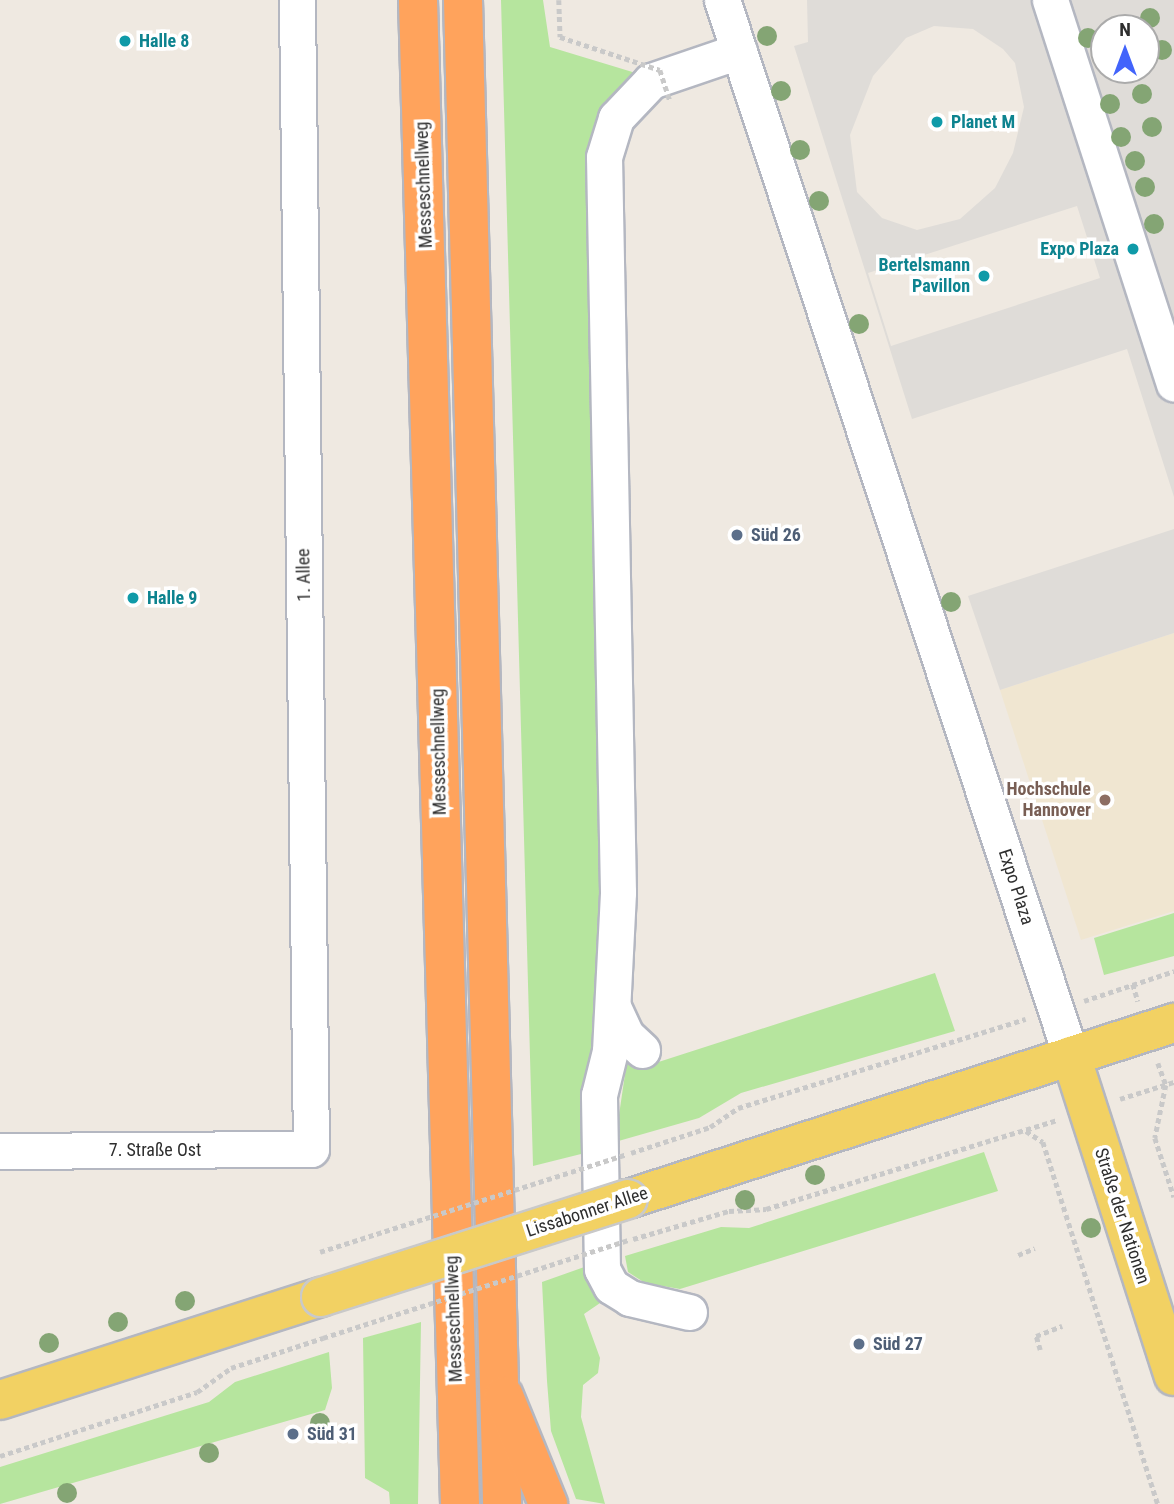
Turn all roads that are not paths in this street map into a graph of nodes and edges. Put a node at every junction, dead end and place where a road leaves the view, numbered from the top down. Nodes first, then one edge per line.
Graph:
1 (297, 0) edge
2 (418, 0) edge
3 (463, 0) edge
4 (722, 0) edge
5 (1050, 0) edge
6 (739, 51) junction
7 (1174, 383) edge
8 (613, 1007) junction
9 (1174, 1023) edge
10 (642, 1049) dead end
11 (1071, 1056) junction
12 (311, 1149) joint
13 (0, 1151) edge
14 (689, 1312) dead end
15 (1174, 1376) edge
16 (499, 1385) junction
17 (0, 1400) edge
18 (460, 1504) edge
19 (502, 1504) edge
20 (548, 1504) edge

1 - 12 street, 1. Allee
2 - 18 highway, Messeschnellweg
3 - 16 highway
4 - 6 street, Expo Plaza
5 - 7 street
6 - 8 street
6 - 11 street, Expo Plaza
8 - 10 street
8 - 14 street
9 - 11 main road, Lissabonner Allee
11 - 15 main road, Straße der Nationen
11 - 17 main road, Lissabonner Allee, bridge
12 - 13 street, 7. Straße Ost
16 - 19 highway
16 - 20 highway

